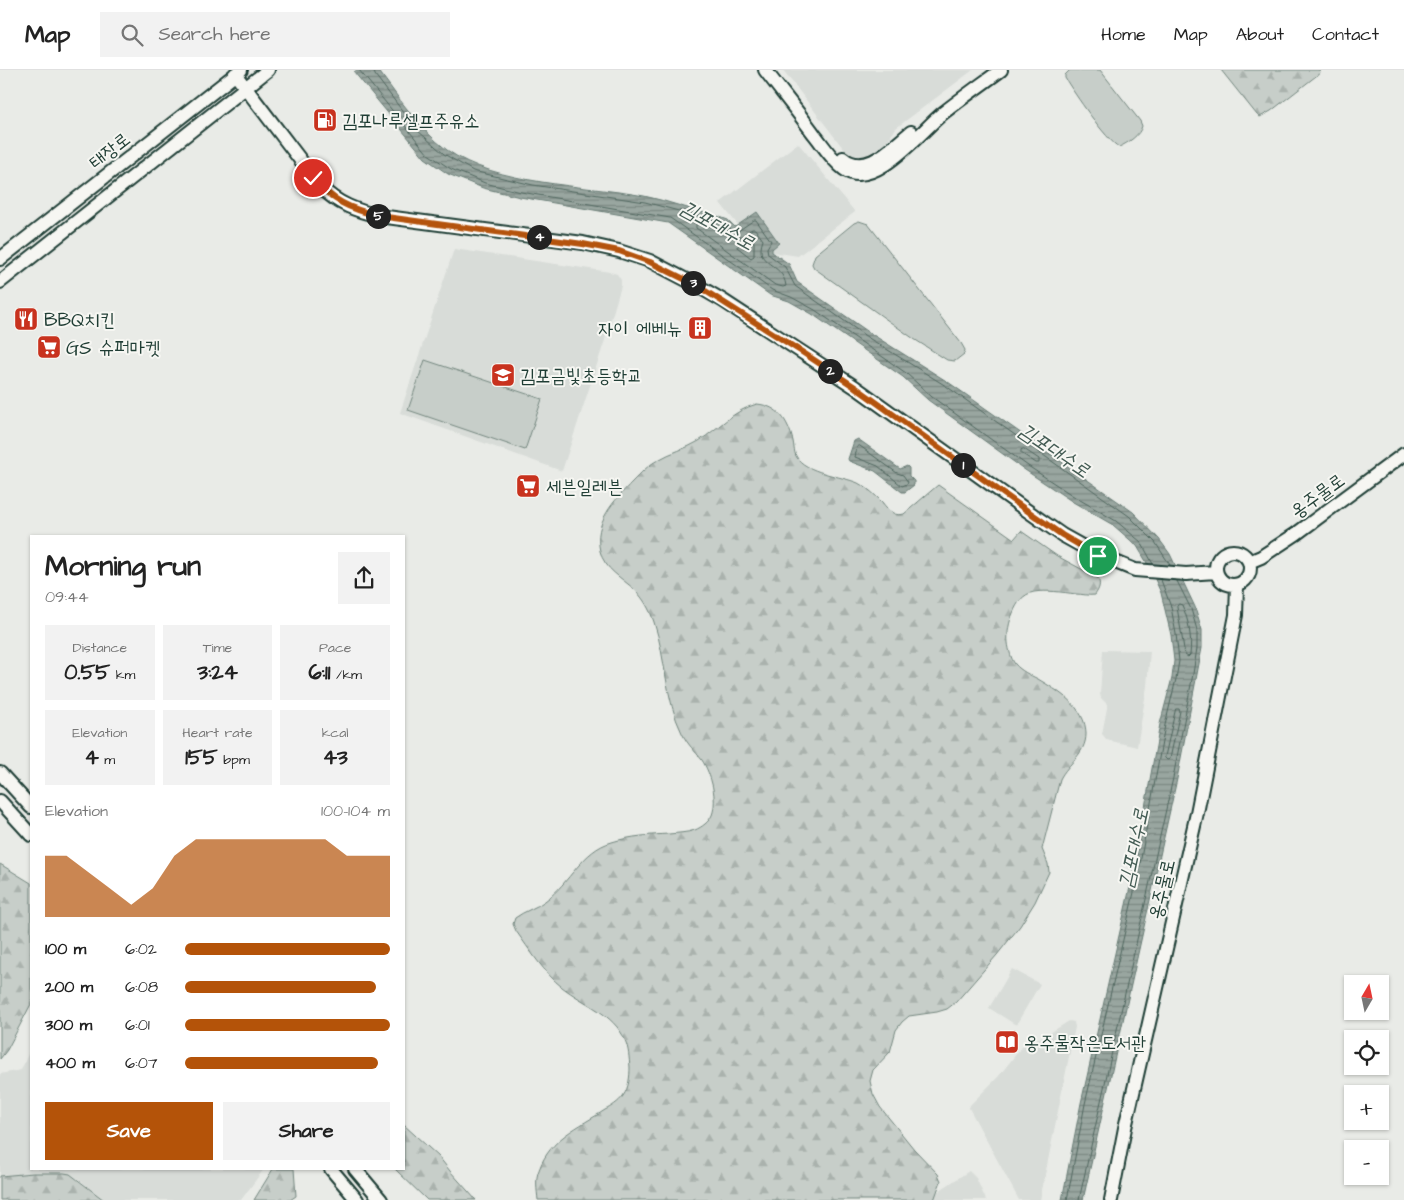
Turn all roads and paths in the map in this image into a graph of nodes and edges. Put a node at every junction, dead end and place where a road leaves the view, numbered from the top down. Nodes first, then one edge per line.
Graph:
1 (268, 70) edge
2 (765, 70) edge
3 (775, 70) edge
4 (1001, 70) edge
5 (238, 72) edge
6 (246, 88) junction
7 (941, 115) junction
8 (0, 259) edge
9 (0, 282) edge
10 (1404, 454) edge
11 (1249, 562) junction
12 (1216, 572) junction
13 (1237, 585) junction
14 (0, 773) edge
15 (0, 801) edge
16 (30, 806) edge
17 (30, 834) edge
18 (332, 1170) edge
19 (355, 1170) edge
20 (357, 1200) edge
21 (381, 1200) edge
22 (1111, 1200) edge

1 - 6 street
2 - 7 street
3 - 7 street
4 - 7 street
5 - 6 street
5 - 8 street, 태장로
6 - 9 street
6 - 12 street
10 - 11 street, 옹주물로
11 - 12 street
11 - 13 street
12 - 13 street
13 - 22 street, 옹주물로
14 - 16 street
15 - 17 street
18 - 20 street
19 - 21 street

